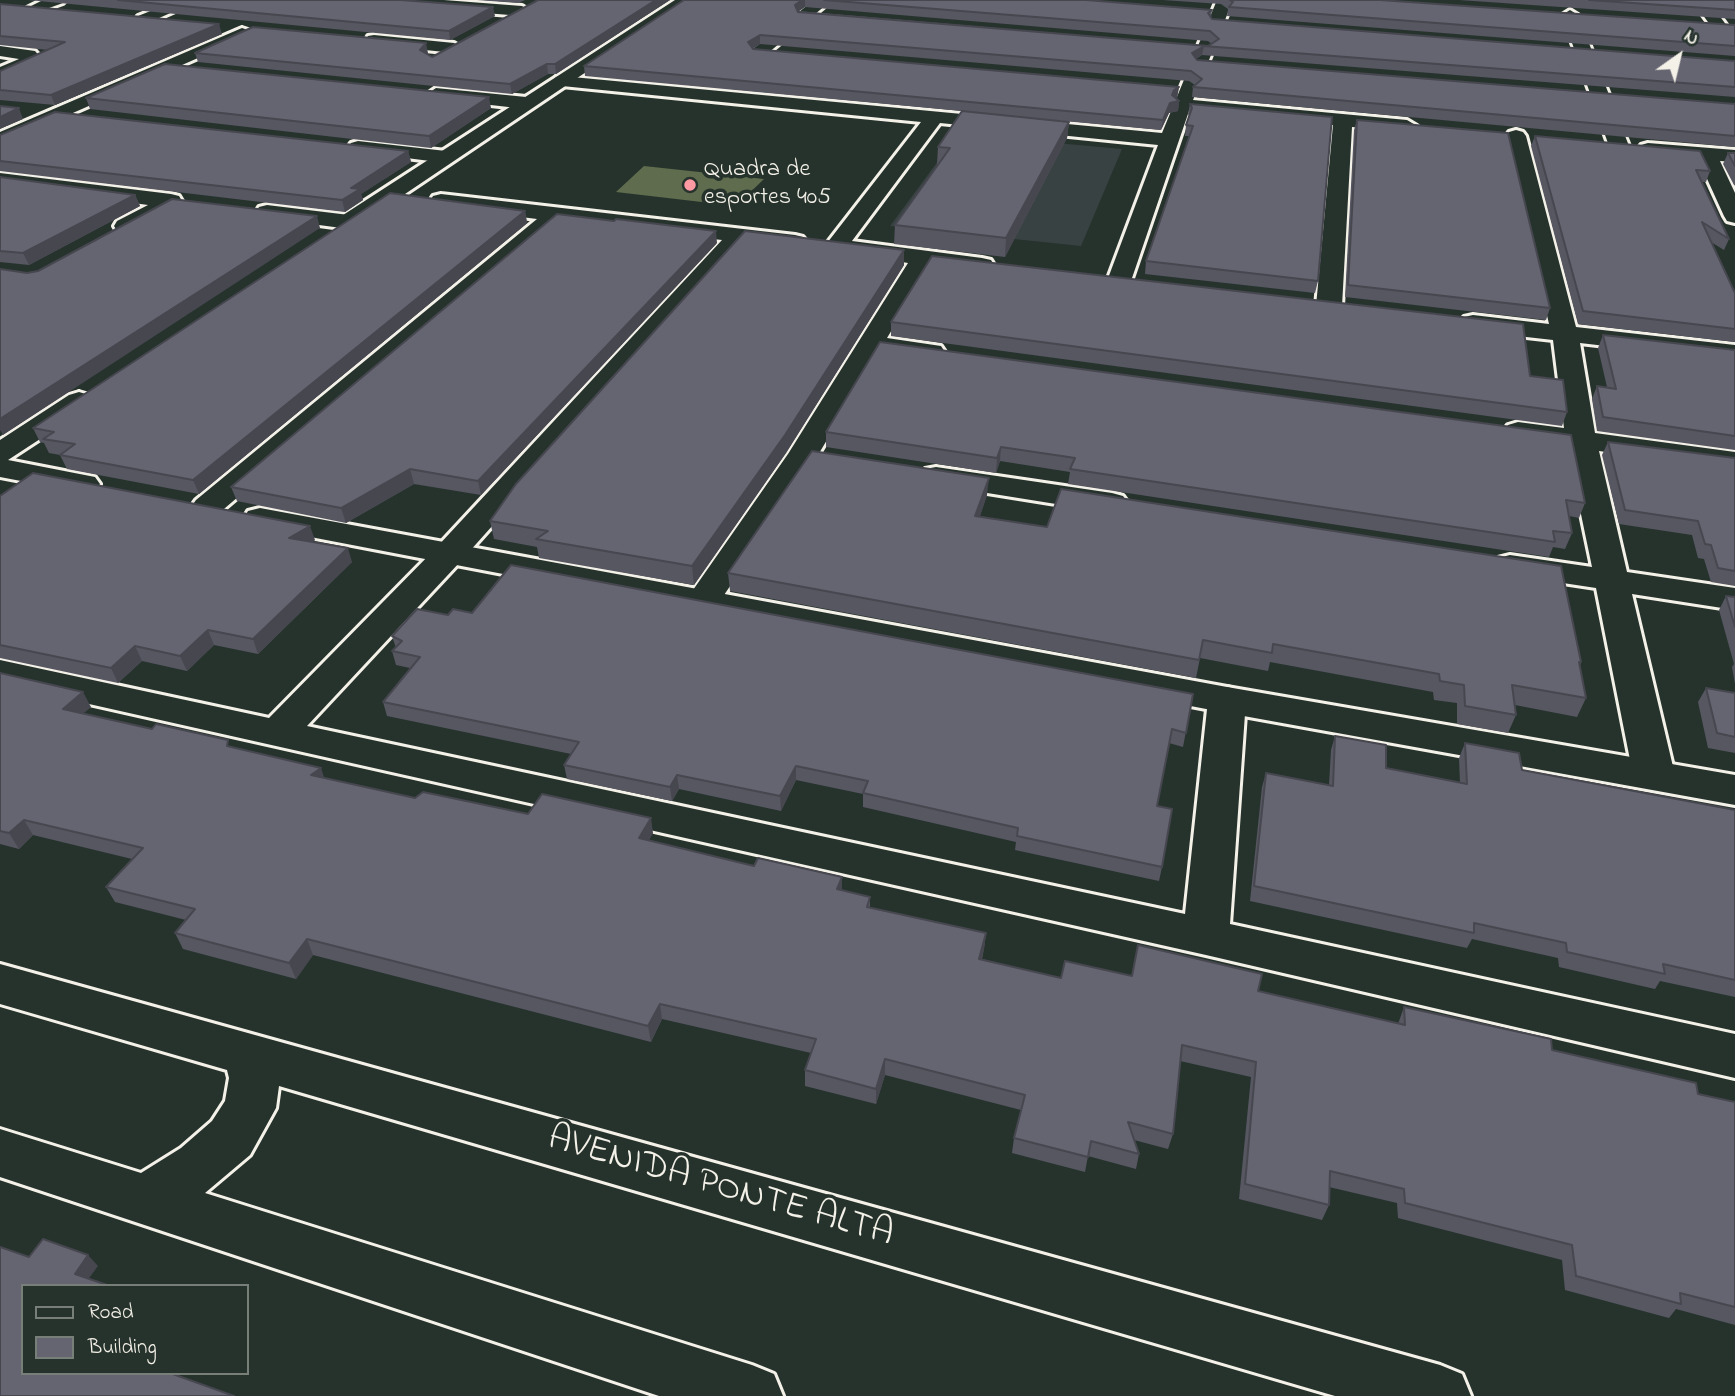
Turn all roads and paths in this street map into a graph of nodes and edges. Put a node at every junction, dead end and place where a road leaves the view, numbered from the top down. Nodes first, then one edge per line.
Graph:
1 (58, 0) edge
2 (192, 0) edge
3 (386, 0) edge
4 (685, 0) edge
5 (824, 0) edge
6 (1700, 0) edge
7 (76, 12) edge
8 (1220, 14) edge
9 (805, 15) junction
10 (1570, 15) edge
11 (833, 17) edge
12 (185, 23) edge
13 (499, 24) edge
14 (1692, 24) edge
15 (212, 25) edge
16 (1727, 26) edge
17 (360, 39) edge
18 (0, 51) edge
19 (760, 52) junction
20 (788, 54) edge
21 (422, 65) edge
22 (166, 66) junction
23 (206, 71) edge
24 (0, 74) edge
25 (562, 81) junction
26 (419, 92) edge
27 (1591, 94) junction
28 (706, 95) junction
29 (1182, 95) junction
30 (1626, 97) edge
31 (527, 103) junction
32 (23, 110) dead end
33 (57, 114) junction
34 (935, 117) junction
35 (99, 119) edge
36 (1343, 120) junction
37 (1423, 128) edge
38 (1520, 136) dead end
39 (0, 139) edge
40 (1170, 140) junction
41 (1593, 144) edge
42 (335, 145) edge
43 (1619, 146) junction
44 (1706, 154) junction
45 (1735, 156) edge
46 (446, 157) junction
47 (0, 179) edge
48 (390, 195) junction
49 (171, 201) junction
50 (198, 204) edge
51 (239, 209) edge
52 (556, 214) junction
53 (1735, 216) edge
54 (349, 222) junction
55 (740, 236) junction
56 (326, 237) edge
57 (102, 238) edge
58 (836, 247) junction
59 (923, 258) junction
60 (1002, 267) edge
61 (1093, 278) edge
62 (1119, 281) junction
63 (1146, 284) edge
64 (1303, 302) edge
65 (1329, 306) junction
66 (1357, 309) edge
67 (1454, 320) edge
68 (1565, 334) junction
69 (871, 344) junction
70 (1735, 353) edge
71 (953, 355) edge
72 (93, 391) edge
73 (1486, 427) edge
74 (1581, 440) junction
75 (0, 453) edge
76 (1735, 461) edge
77 (0, 468) edge
78 (912, 472) edge
79 (116, 490) edge
80 (1145, 508) edge
81 (448, 555) junction
82 (1474, 559) edge
83 (1611, 580) junction
84 (1735, 599) edge
85 (704, 600) junction
86 (0, 672) edge
87 (1227, 700) junction
88 (275, 734) junction
89 (1654, 775) junction
90 (1735, 790) edge
91 (1206, 937) junction
92 (0, 984) edge
93 (247, 1054) junction
94 (1735, 1056) edge
95 (0, 1153) edge
96 (148, 1200) junction
97 (752, 1396) edge
98 (1440, 1396) edge

1 - 7 street
2 - 12 street
3 - 13 street
4 - 25 street
5 - 9 street
6 - 16 street
8 - 29 street
9 - 11 street
9 - 19 street
10 - 27 street
14 - 16 street
15 - 22 street
17 - 21 street
18 - 24 street
19 - 20 street
19 - 28 street
22 - 23 street
22 - 33 street
25 - 28 street
25 - 31 street
26 - 31 street
27 - 30 street
27 - 43 street
28 - 34 street
29 - 36 street
29 - 40 street
31 - 46 street
32 - 33 street
33 - 35 street
33 - 39 street
34 - 40 street
34 - 58 street
36 - 37 street
36 - 65 street
38 - 68 street
40 - 62 street
41 - 43 street
42 - 46 street
43 - 44 street
44 - 45 street
44 - 53 street
46 - 48 street
47 - 49 street
48 - 52 street
48 - 54 street
49 - 50 street
49 - 57 street
51 - 54 street
52 - 55 street
52 - 81 street
54 - 56 street
55 - 58 street
55 - 81 street
58 - 59 street
59 - 60 street
59 - 69 street
61 - 62 street
62 - 63 street
64 - 65 street
65 - 66 street
67 - 68 street
68 - 70 street
68 - 74 street
69 - 71 street
69 - 85 street
72 - 75 street
73 - 74 street
74 - 76 street
74 - 83 street
77 - 79 street
78 - 80 street
81 - 85 street
81 - 88 street
82 - 83 street
83 - 84 street
83 - 89 street
85 - 87 street
86 - 88 street
87 - 89 street
87 - 91 street
88 - 91 street
89 - 90 street
91 - 94 street
92 - 93 street, AVENIDA PONTE ALTA
93 - 96 street
93 - 98 street, AVENIDA PONTE ALTA
95 - 96 street
96 - 97 street

